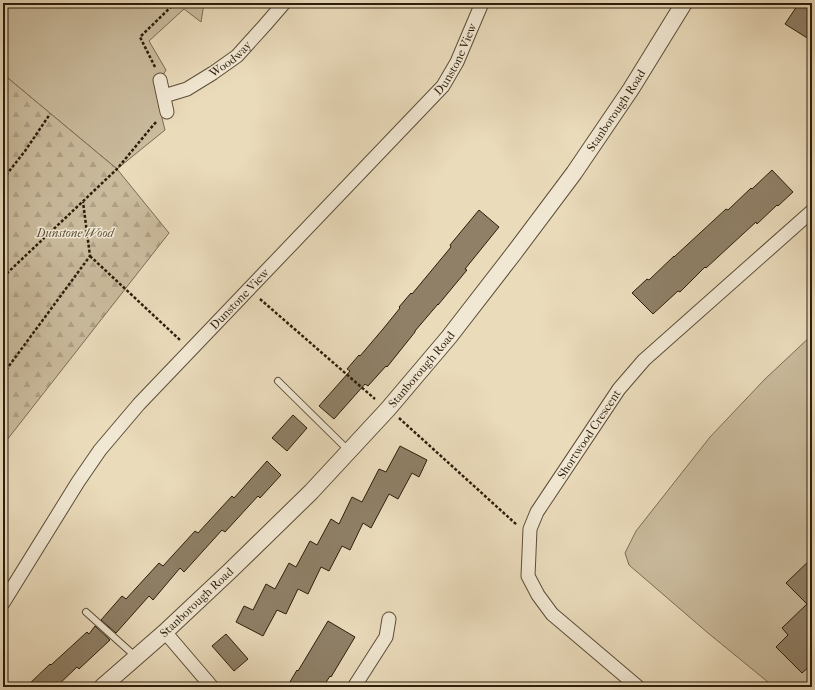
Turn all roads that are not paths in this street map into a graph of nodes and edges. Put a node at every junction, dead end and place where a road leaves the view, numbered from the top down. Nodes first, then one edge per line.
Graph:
1 (284, 3) edge
2 (482, 3) edge
3 (684, 3) edge
4 (160, 80) road end
5 (164, 96) junction
6 (167, 112) road end
7 (812, 211) edge
8 (278, 382) dead end
9 (349, 451) junction
10 (3, 603) edge
11 (86, 612) dead end
12 (389, 619) dead end
13 (165, 632) junction
14 (136, 658) junction
15 (102, 687) edge
16 (212, 687) edge
17 (354, 687) edge
18 (638, 687) edge

1 - 5 street, Woodway
2 - 10 street, Dunstone View
3 - 9 street, Stanborough Road
4 - 5 street
5 - 6 street
7 - 18 street, Shortwood Crescent
8 - 9 lane
9 - 13 street, Stanborough Road
11 - 14 lane
12 - 17 street
13 - 14 street, Stanborough Road
13 - 16 street
14 - 15 street, Stanborough Road

